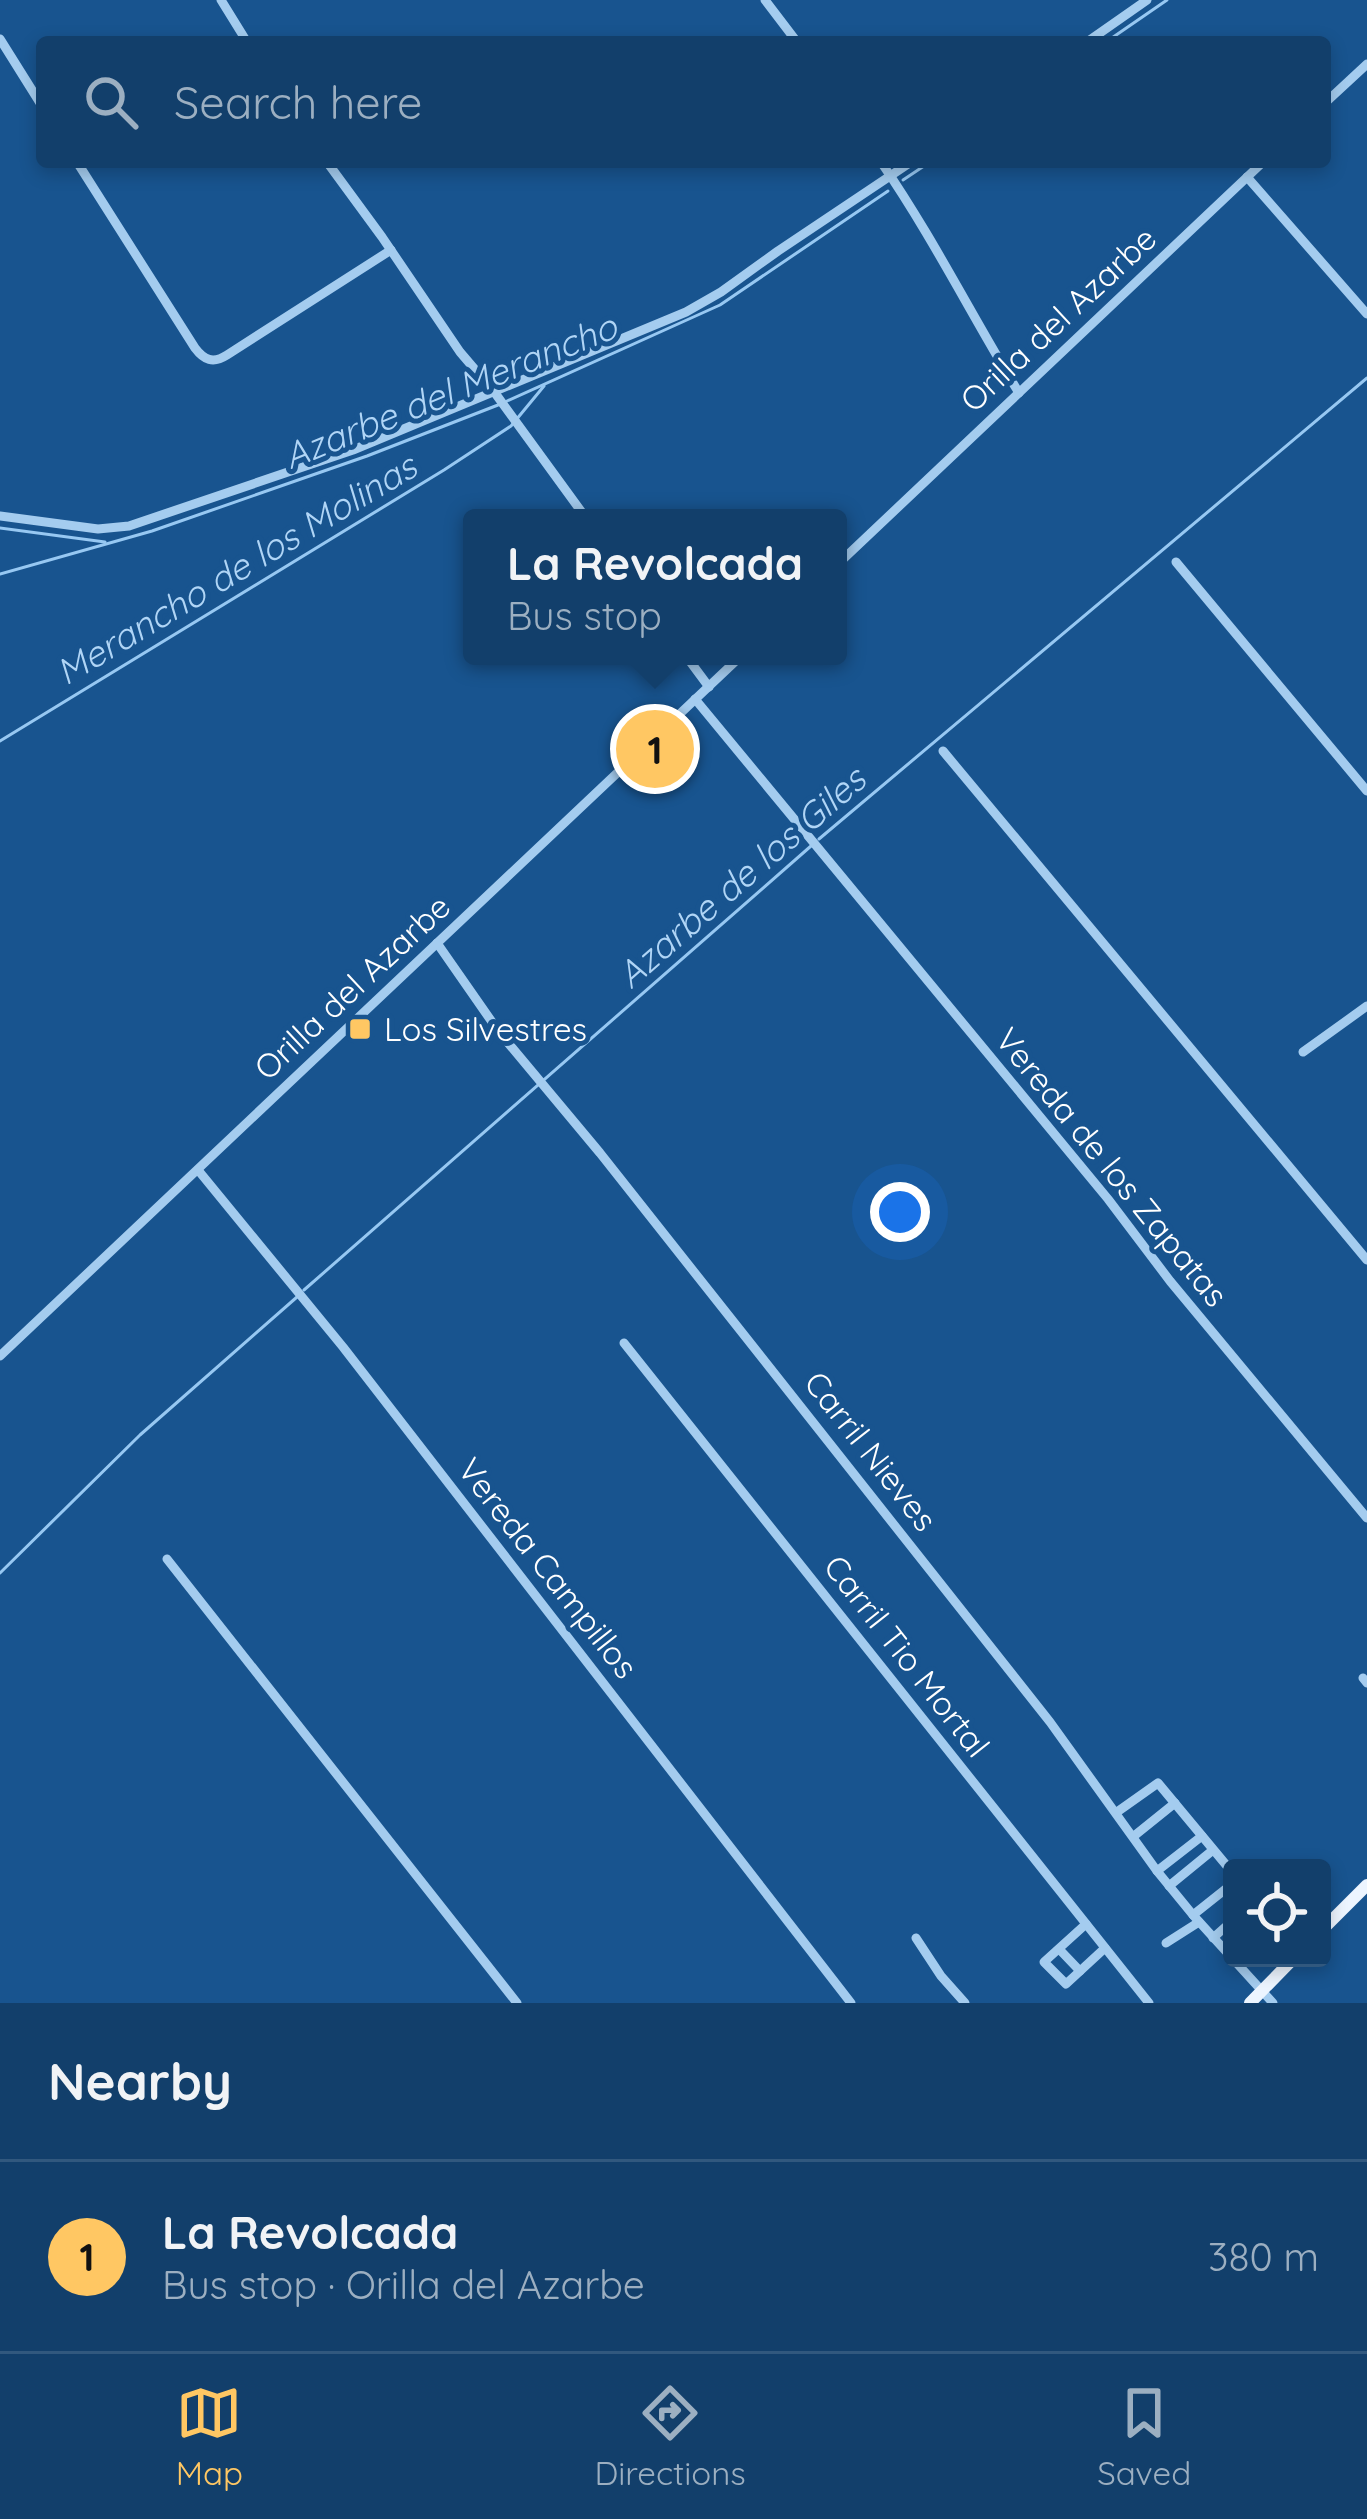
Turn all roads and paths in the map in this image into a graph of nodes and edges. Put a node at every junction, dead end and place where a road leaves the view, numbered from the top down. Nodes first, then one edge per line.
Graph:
1 (221, 0) edge
2 (765, 0) edge
3 (1147, 0) edge
4 (243, 36) edge
5 (792, 36) edge
6 (1096, 36) edge
7 (0, 39) edge
8 (1367, 64) edge
9 (36, 96) edge
10 (1331, 97) edge
11 (81, 168) edge
12 (331, 168) edge
13 (885, 168) edge
14 (901, 168) edge
15 (1256, 168) edge
16 (890, 176) junction
17 (1246, 177) junction
18 (391, 250) junction
19 (1367, 314) edge
20 (1019, 393) junction
21 (498, 398) junction
22 (579, 509) edge
23 (0, 516) edge
24 (847, 555) edge
25 (1176, 562) dead end
26 (693, 665) edge
27 (732, 665) edge
28 (709, 687) junction
29 (695, 699) junction
30 (943, 751) dead end
31 (1367, 791) edge
32 (437, 943) junction
33 (1367, 1006) edge
34 (1303, 1052) dead end
35 (198, 1170) junction
36 (1367, 1260) edge
37 (624, 1342) dead end
38 (0, 1356) edge
39 (1367, 1518) edge
40 (167, 1559) dead end
41 (1175, 1803) junction
42 (1117, 1812) junction
43 (1134, 1836) junction
44 (1202, 1836) junction
45 (1214, 1850) junction
46 (1223, 1861) edge
47 (1157, 1871) junction
48 (1367, 1885) edge
49 (1169, 1886) junction
50 (1223, 1892) edge
51 (1196, 1918) junction
52 (1331, 1921) edge
53 (1086, 1924) junction
54 (1223, 1930) edge
55 (916, 1938) dead end
56 (1214, 1938) junction
57 (1166, 1943) dead end
58 (1223, 1947) edge
59 (1105, 1948) junction
60 (1059, 1949) junction
61 (1241, 1967) edge
62 (1285, 1967) edge
63 (1080, 1971) junction
64 (1262, 1990) junction
65 (517, 2003) edge
66 (851, 2003) edge
67 (965, 2003) edge
68 (1149, 2003) edge
69 (1250, 2003) edge
70 (1273, 2003) edge

1 - 4 street
2 - 5 street
3 - 6 street
7 - 9 street
8 - 10 street
11 - 18 street
12 - 18 street
13 - 16 street
14 - 16 street
15 - 17 street, Orilla del Azarbe
16 - 20 street
16 - 21 street
17 - 19 street
17 - 20 street, Orilla del Azarbe
18 - 21 street
20 - 24 street, Orilla del Azarbe
21 - 22 street
21 - 23 street
25 - 31 street
26 - 28 street
27 - 28 street, Orilla del Azarbe
28 - 29 street, Orilla del Azarbe
29 - 32 street, Orilla del Azarbe
29 - 39 street, Vereda de los Zapatas
30 - 36 street
32 - 35 street, Orilla del Azarbe
32 - 42 street, Carril Nieves
33 - 34 street
35 - 38 street, Orilla del Azarbe
35 - 66 street, Vereda Campillos
37 - 53 street, Carril Tio Mortal
40 - 65 street
41 - 42 street
41 - 43 street
41 - 44 street
42 - 43 street, Carril Nieves
43 - 47 street, Carril Nieves
44 - 45 street
44 - 47 street
45 - 46 street
45 - 49 street
47 - 49 street, Carril Nieves
48 - 52 main road
49 - 51 street, Carril Nieves
50 - 51 street
51 - 56 street, Carril Nieves
51 - 57 street
53 - 59 street, Carril Tio Mortal
53 - 60 street
54 - 56 street
55 - 67 street
56 - 58 street, Carril Nieves
59 - 63 street
59 - 68 street, Carril Tio Mortal
60 - 63 street
60 - 63 street
61 - 64 street, Carril Nieves
62 - 64 main road
64 - 69 main road
64 - 70 street, Carril Nieves

